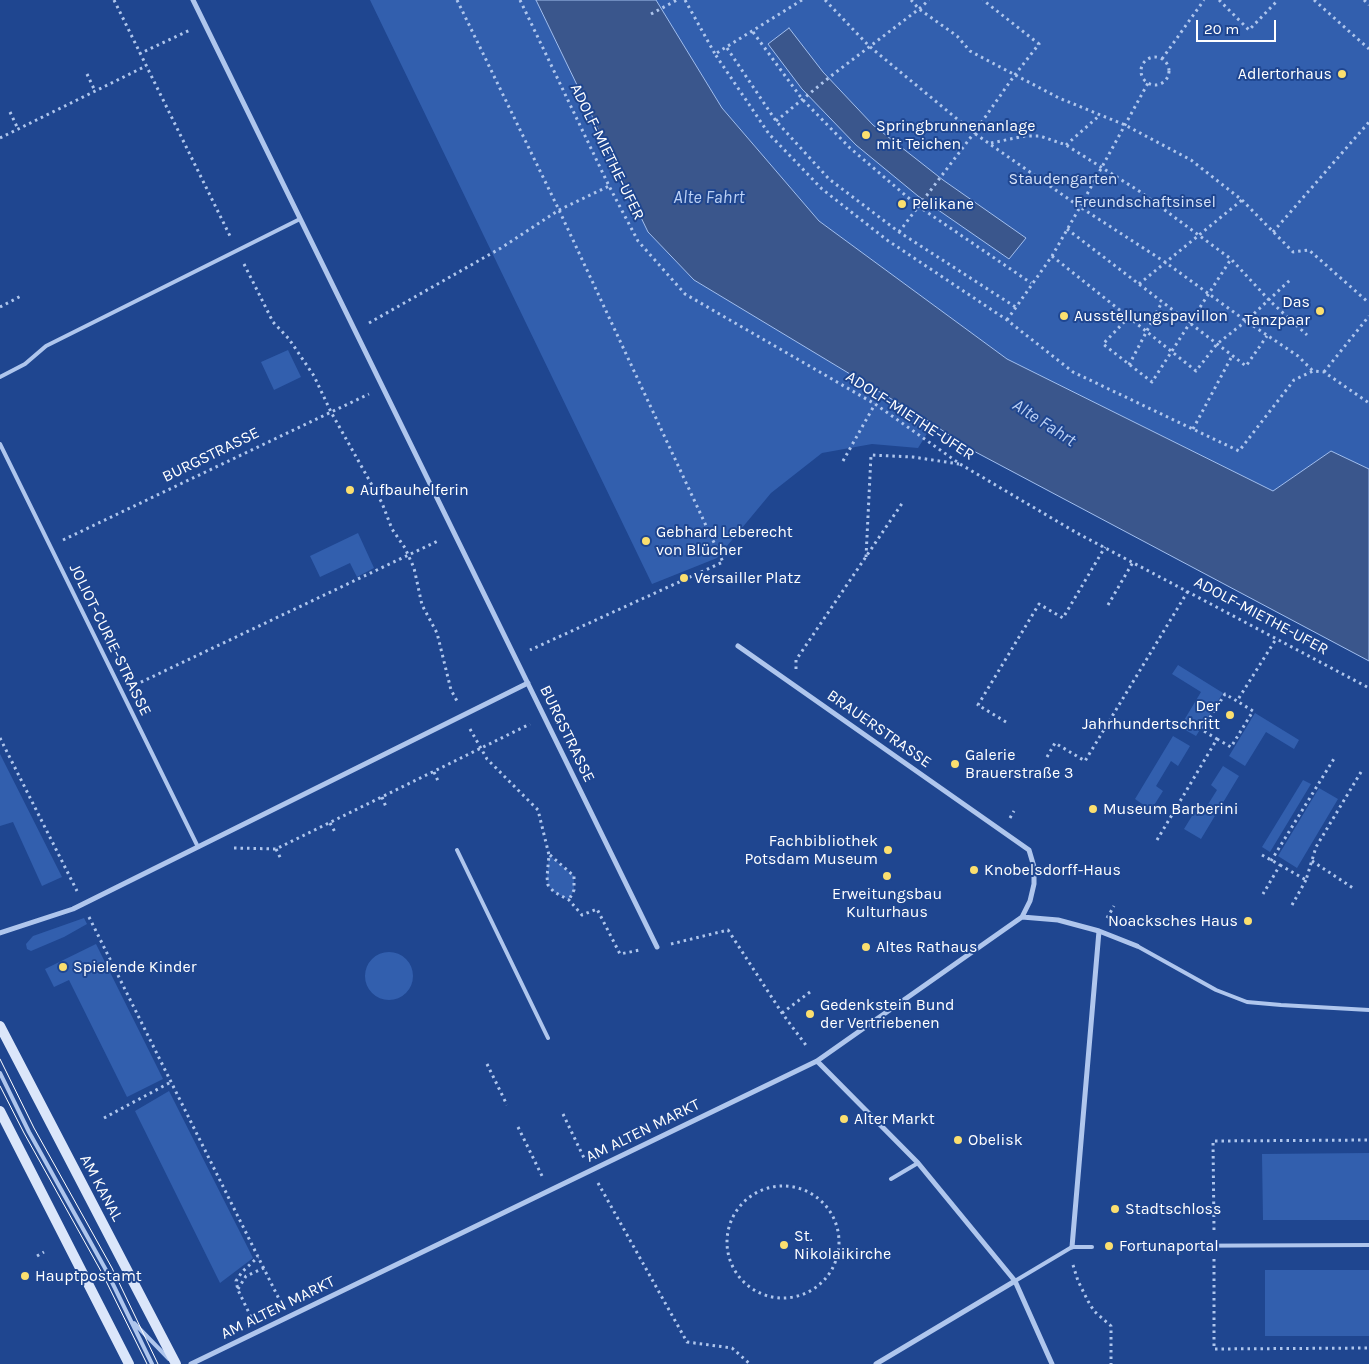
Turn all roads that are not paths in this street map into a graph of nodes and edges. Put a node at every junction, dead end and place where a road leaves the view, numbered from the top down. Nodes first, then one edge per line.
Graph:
1 (193, 0) edge
2 (300, 219) junction
3 (0, 377) edge
4 (0, 444) edge
5 (738, 646) dead end
6 (528, 683) junction
7 (198, 847) junction
8 (457, 850) dead end
9 (1022, 916) junction
10 (1098, 931) junction
11 (0, 933) edge
12 (1137, 946) joint
13 (657, 947) road end
14 (1369, 1010) edge
15 (0, 1026) edge
16 (548, 1038) dead end
17 (817, 1061) junction
18 (0, 1072) edge
19 (0, 1111) edge
20 (918, 1163) junction
21 (891, 1179) dead end
22 (1369, 1245) edge
23 (1126, 1246) dead end
24 (1072, 1247) junction
25 (1092, 1247) dead end
26 (1016, 1281) junction
27 (130, 1320) junction
28 (129, 1364) edge
29 (152, 1364) edge
30 (175, 1364) edge
31 (191, 1364) edge
32 (876, 1364) edge
33 (1052, 1364) edge

1 - 2 street, BURGSTRASSE
2 - 3 lane
2 - 6 street, BURGSTRASSE
4 - 7 lane, JOLIOT-CURIE-STRASSE
5 - 9 street, BRAUERSTRASSE
6 - 7 street
6 - 13 street, BURGSTRASSE
7 - 11 street
8 - 16 lane
9 - 10 street
9 - 17 street, AM ALTEN MARKT
10 - 12 street
10 - 24 street
12 - 14 lane
15 - 30 street, AM KANAL
17 - 20 street
17 - 31 street, AM ALTEN MARKT
18 - 27 lane
19 - 28 street
20 - 21 lane
20 - 26 street
22 - 23 lane
24 - 25 lane
24 - 26 lane
26 - 32 street
26 - 33 street
27 - 29 lane
27 - 30 lane

